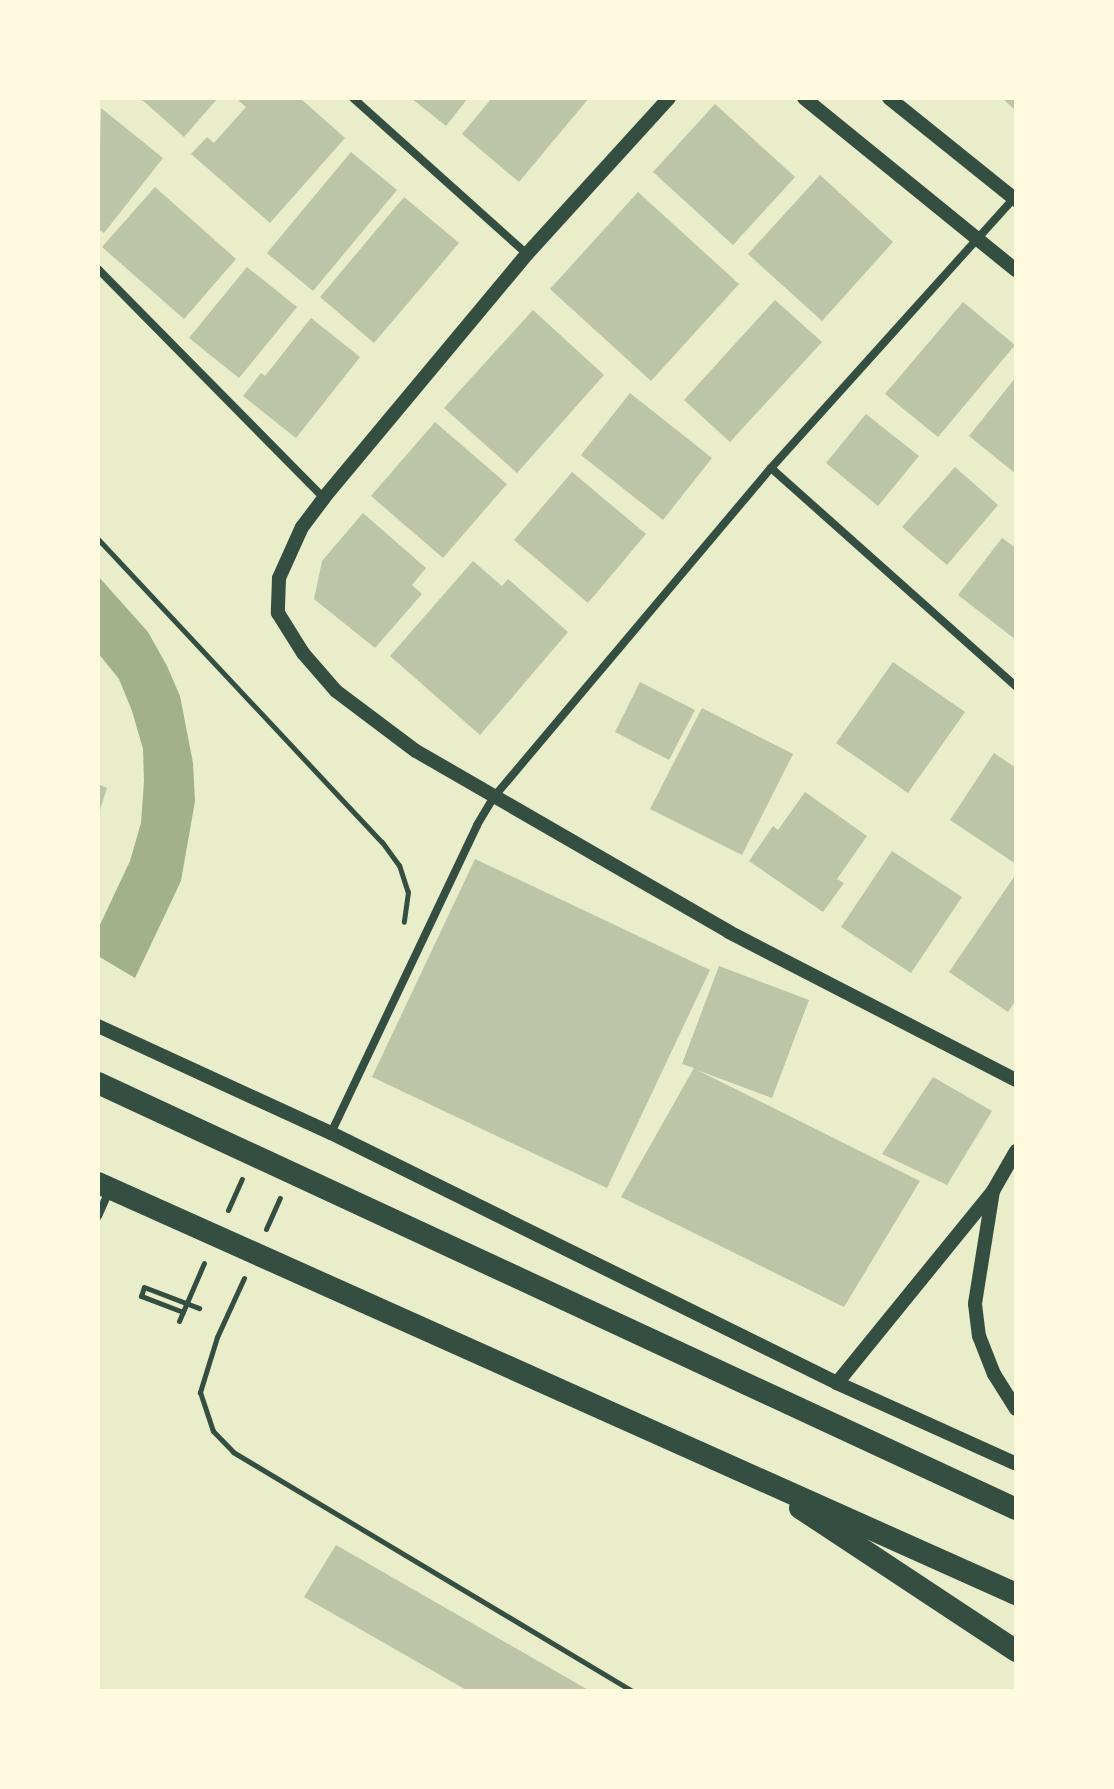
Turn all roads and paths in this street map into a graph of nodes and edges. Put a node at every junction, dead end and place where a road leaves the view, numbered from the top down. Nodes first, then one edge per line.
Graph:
1 (353, 98) edge
2 (669, 98) edge
3 (804, 98) edge
4 (889, 98) edge
5 (1015, 199) edge
6 (978, 238) junction
7 (527, 254) junction
8 (98, 269) edge
9 (1016, 270) edge
10 (771, 468) junction
11 (324, 498) junction
12 (1016, 686) edge
13 (493, 798) junction
14 (98, 1026) edge
15 (1016, 1080) edge
16 (98, 1083) edge
17 (331, 1133) junction
18 (1016, 1151) edge
19 (244, 1174) dead end
20 (104, 1186) edge
21 (993, 1191) junction
22 (98, 1216) edge
23 (225, 1217) dead end
24 (206, 1259) dead end
25 (199, 1308) dead end
26 (183, 1312) junction
27 (179, 1321) dead end
28 (837, 1383) junction
29 (1016, 1409) edge
30 (1016, 1464) edge
31 (739, 1468) junction
32 (1016, 1509) edge
33 (1016, 1594) edge
34 (1016, 1651) edge

1 - 7 street
2 - 7 street
3 - 6 street
4 - 5 street
5 - 6 street
6 - 9 street
6 - 10 street
7 - 11 street
8 - 11 street
10 - 12 street
10 - 13 street
11 - 13 street
13 - 15 street
13 - 17 street
14 - 17 street
16 - 32 highway
17 - 28 street
18 - 21 street
19 - 23 path
20 - 22 street
20 - 31 highway
21 - 28 street
21 - 29 street
24 - 26 path
25 - 26 path
26 - 27 path
28 - 30 street
31 - 33 highway
31 - 34 highway

